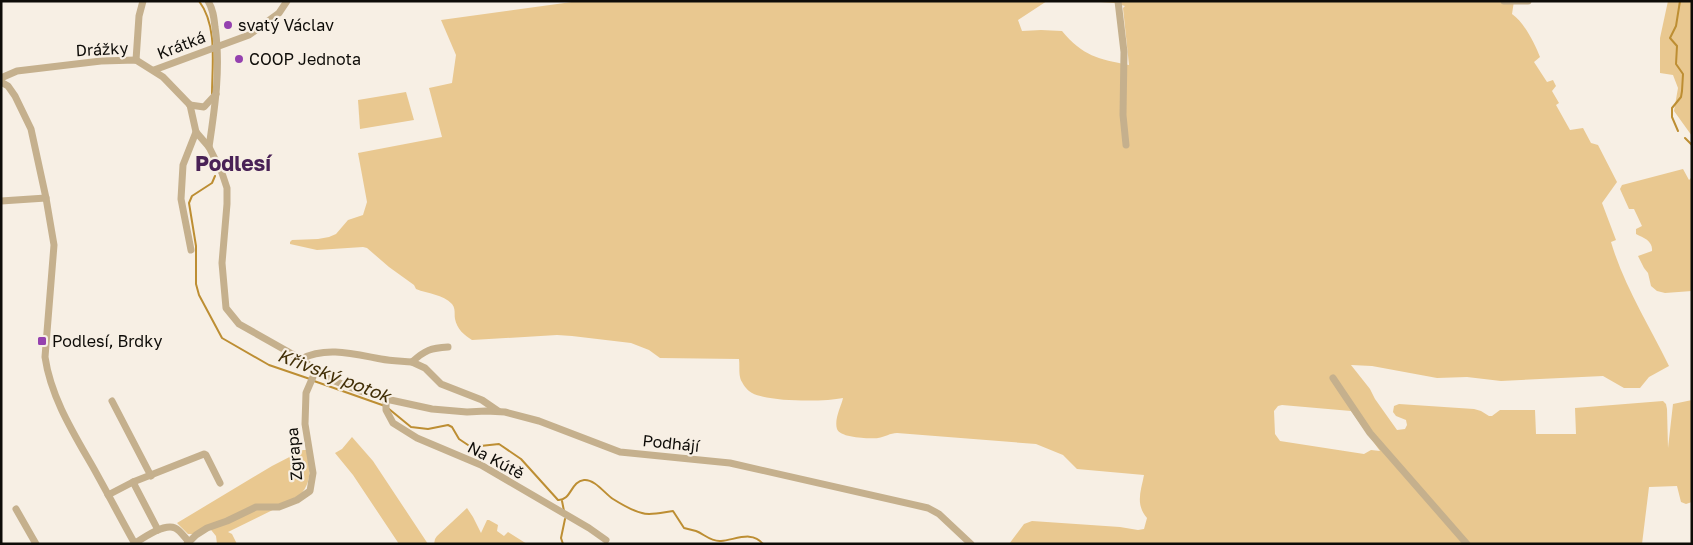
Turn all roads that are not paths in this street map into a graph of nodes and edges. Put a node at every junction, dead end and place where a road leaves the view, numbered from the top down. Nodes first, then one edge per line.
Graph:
1 (143, 1) edge
2 (287, 1) edge
3 (1118, 1) edge
4 (1504, 1) edge
5 (1528, 1) edge
6 (212, 3) edge
7 (214, 47) junction
8 (136, 60) junction
9 (154, 70) junction
10 (1, 78) edge
11 (1, 82) edge
12 (217, 93) junction
13 (190, 105) junction
14 (196, 132) junction
15 (1126, 145) dead end
16 (209, 147) junction
17 (46, 198) junction
18 (1, 201) edge
19 (191, 250) dead end
20 (448, 347) dead end
21 (300, 359) junction
22 (412, 362) junction
23 (316, 370) junction
24 (1333, 378) dead end
25 (112, 401) dead end
26 (386, 404) junction
27 (498, 411) junction
28 (151, 476) junction
29 (133, 482) junction
30 (220, 483) dead end
31 (108, 495) junction
32 (16, 509) dead end
33 (158, 530) junction
34 (606, 540) dead end
35 (188, 543) edge
36 (36, 544) edge
37 (134, 544) edge
38 (971, 544) edge
39 (1467, 544) edge

1 - 8 street
2 - 7 street, Krátká
3 - 15 street
4 - 5 street
6 - 7 street
7 - 9 street, Krátká
7 - 12 street
8 - 9 street, Drážky
8 - 10 street, Drážky
9 - 13 street, Drážky
11 - 17 street
12 - 13 street
12 - 16 street
13 - 14 street
14 - 16 street, Podhájí
14 - 19 street
16 - 21 street, Podhájí
17 - 18 street
17 - 31 street
20 - 22 street
21 - 22 street
21 - 23 street, Podhájí
22 - 27 street
23 - 26 street, Podhájí
23 - 35 street, Zgrapa
24 - 39 street
25 - 28 street
26 - 27 street, Podhájí
26 - 34 street, Na Kútě
27 - 38 street, Podhájí
28 - 29 street
28 - 30 street
29 - 31 street
29 - 33 street
31 - 37 street
32 - 36 street
33 - 35 street
33 - 37 street

